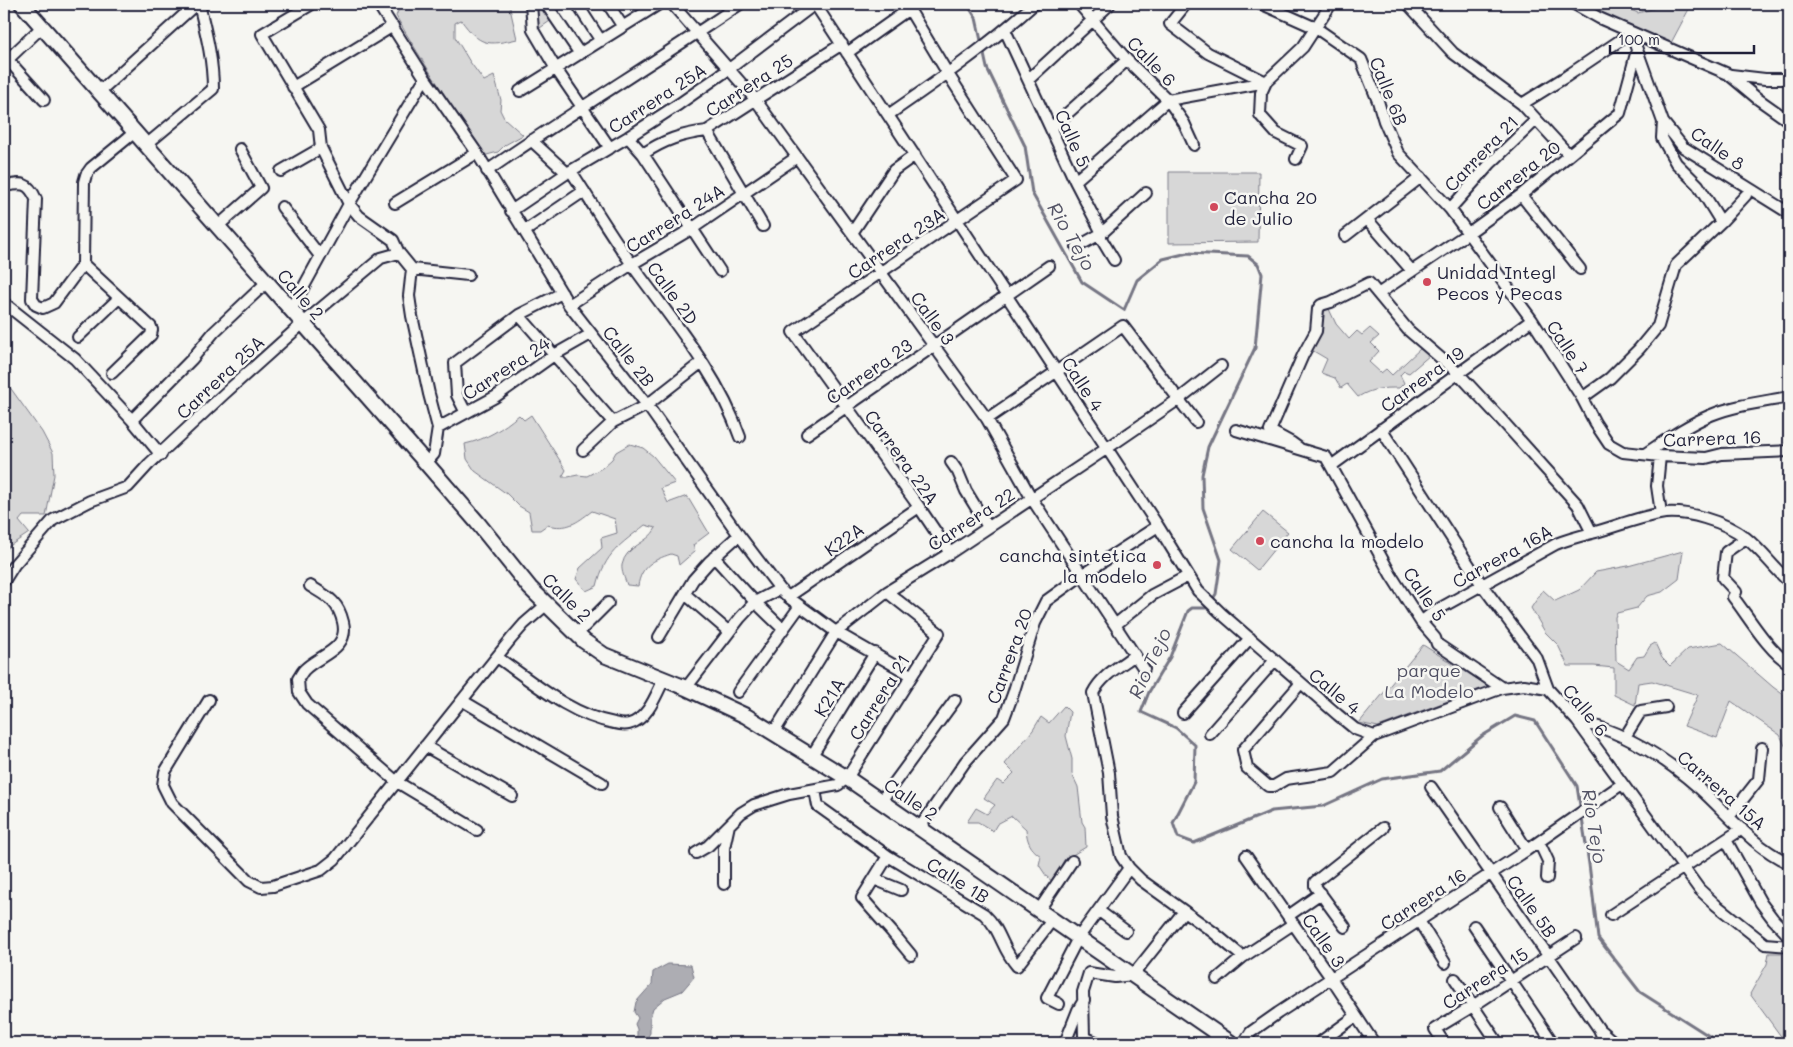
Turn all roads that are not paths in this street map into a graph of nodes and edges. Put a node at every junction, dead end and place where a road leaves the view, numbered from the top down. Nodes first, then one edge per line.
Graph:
1 (22, 4) edge
2 (197, 4) edge
3 (312, 4) edge
4 (378, 4) edge
5 (532, 4) edge
6 (546, 4) edge
7 (577, 4) edge
8 (608, 4) edge
9 (659, 4) edge
10 (672, 4) edge
11 (740, 4) edge
12 (815, 4) edge
13 (1034, 4) edge
14 (1080, 4) edge
15 (1110, 4) edge
16 (1186, 4) edge
17 (1262, 4) edge
18 (1331, 4) edge
19 (1408, 4) edge
20 (1574, 4) edge
21 (908, 6) edge
22 (1092, 19) junction
23 (43, 26) junction
24 (393, 26) junction
25 (623, 27) junction
26 (1316, 28) junction
27 (1005, 30) junction
28 (1631, 32) junction
29 (698, 33) junction
30 (601, 41) junction
31 (844, 48) junction
32 (1637, 50) junction
33 (580, 54) junction
34 (1128, 60) junction
35 (6, 62) edge
36 (556, 69) junction
37 (729, 69) junction
38 (948, 74) junction
39 (1728, 74) junction
40 (425, 78) junction
41 (1029, 79) junction
42 (1789, 79) edge
43 (1266, 82) junction
44 (293, 87) junction
45 (100, 91) junction
46 (520, 91) dead end
47 (755, 99) junction
48 (44, 100) dead end
49 (1168, 100) junction
50 (1522, 104) junction
51 (582, 108) junction
52 (888, 114) junction
53 (1536, 120) junction
54 (1789, 121) edge
55 (1663, 122) junction
56 (1052, 128) junction
57 (707, 131) junction
58 (135, 132) junction
59 (628, 137) junction
60 (531, 140) junction
61 (146, 145) junction
62 (1194, 145) dead end
63 (321, 148) junction
64 (610, 148) junction
65 (240, 149) dead end
66 (476, 153) junction
67 (644, 154) junction
68 (915, 155) junction
69 (1569, 155) junction
70 (797, 157) junction
71 (1296, 159) dead end
72 (487, 170) junction
73 (281, 172) dead end
74 (569, 172) junction
75 (1421, 177) junction
76 (1075, 181) junction
77 (4, 186) edge
78 (584, 191) junction
79 (744, 192) junction
80 (1146, 193) dead end
81 (1521, 195) junction
82 (1746, 195) dead end
83 (349, 204) junction
84 (395, 204) dead end
85 (282, 208) dead end
86 (1450, 209) junction
87 (511, 211) junction
88 (1789, 213) edge
89 (1367, 219) junction
90 (958, 220) junction
91 (1721, 222) junction
92 (218, 226) junction
93 (763, 226) dead end
94 (693, 228) junction
95 (525, 231) junction
96 (852, 233) junction
97 (1100, 234) junction
98 (1467, 234) junction
99 (1345, 236) dead end
100 (1077, 247) dead end
101 (399, 253) junction
102 (320, 256) junction
103 (1114, 260) dead end
104 (83, 264) junction
105 (632, 264) junction
106 (1049, 266) dead end
107 (412, 269) junction
108 (1580, 269) dead end
109 (1412, 270) junction
110 (720, 271) dead end
111 (881, 272) junction
112 (468, 275) dead end
113 (266, 282) junction
114 (562, 293) junction
115 (1378, 294) junction
116 (1006, 296) junction
117 (119, 298) junction
118 (4, 303) edge
119 (569, 305) junction
120 (291, 310) junction
121 (519, 315) junction
122 (1532, 320) junction
123 (302, 324) junction
124 (793, 332) joint
125 (591, 334) junction
126 (78, 337) dead end
127 (933, 346) junction
128 (554, 355) junction
129 (702, 362) junction
130 (1221, 366) dead end
131 (1055, 372) junction
132 (112, 373) dead end
133 (1458, 373) junction
134 (1789, 397) edge
135 (1582, 398) junction
136 (1180, 399) junction
137 (647, 405) junction
138 (846, 406) junction
139 (466, 414) junction
140 (987, 419) junction
141 (132, 420) junction
142 (613, 422) junction
143 (1196, 422) dead end
144 (438, 428) junction
145 (1381, 429) junction
146 (1236, 430) dead end
147 (807, 434) dead end
148 (740, 437) dead end
149 (1609, 444) joint
150 (1298, 448) junction
151 (1106, 449) junction
152 (583, 450) dead end
153 (1789, 451) edge
154 (1645, 454) junction
155 (160, 455) junction
156 (1660, 456) junction
157 (951, 462) dead end
158 (426, 463) junction
159 (1331, 466) junction
160 (1032, 499) junction
161 (919, 507) junction
162 (1660, 513) junction
163 (1158, 526) junction
164 (988, 528) junction
165 (1592, 533) junction
166 (739, 535) junction
167 (1746, 538) junction
168 (950, 553) junction
169 (714, 557) junction
170 (1784, 572) edge
171 (1082, 575) junction
172 (1188, 576) junction
173 (4, 580) edge
174 (1789, 582) edge
175 (1482, 585) junction
176 (310, 586) dead end
177 (780, 588) junction
178 (887, 592) junction
179 (685, 594) junction
180 (788, 597) junction
181 (755, 602) junction
182 (608, 603) dead end
183 (547, 604) junction
184 (800, 606) junction
185 (1421, 622) junction
186 (1115, 625) junction
187 (782, 629) junction
188 (728, 631) junction
189 (836, 632) junction
190 (577, 634) junction
191 (659, 637) dead end
192 (1250, 638) junction
193 (874, 653) junction
194 (1136, 655) junction
195 (498, 657) junction
196 (1275, 660) junction
197 (1789, 663) edge
198 (1144, 668) dead end
199 (911, 675) junction
200 (664, 679) junction
201 (1301, 683) junction
202 (686, 688) junction
203 (1502, 688) junction
204 (1548, 689) junction
205 (738, 692) dead end
206 (209, 700) dead end
207 (955, 700) dead end
208 (463, 701) junction
209 (1666, 707) dead end
210 (1183, 712) dead end
211 (1577, 721) junction
212 (774, 732) junction
213 (1210, 734) dead end
214 (1374, 736) junction
215 (1625, 737) junction
216 (425, 746) junction
217 (1762, 748) dead end
218 (811, 757) junction
219 (847, 778) junction
220 (397, 782) junction
221 (602, 783) dead end
222 (1622, 784) junction
223 (1431, 787) dead end
224 (815, 790) junction
225 (512, 796) dead end
226 (881, 801) junction
227 (1500, 807) dead end
228 (1729, 817) junction
229 (729, 825) junction
230 (920, 827) junction
231 (1384, 828) dead end
232 (1742, 829) junction
233 (477, 830) dead end
234 (1726, 840) junction
235 (1539, 842) junction
236 (1527, 850) junction
237 (696, 853) dead end
238 (888, 856) junction
239 (1246, 856) dead end
240 (1072, 861) dead end
241 (1789, 863) edge
242 (1683, 867) junction
243 (1129, 868) junction
244 (1490, 874) junction
245 (1547, 878) dead end
246 (874, 879) junction
247 (724, 884) dead end
248 (901, 890) dead end
249 (1321, 893) junction
250 (1038, 910) junction
251 (1099, 911) junction
252 (1184, 911) junction
253 (1611, 915) dead end
254 (1053, 920) junction
255 (1290, 920) junction
256 (1419, 921) junction
257 (1474, 926) dead end
258 (1345, 927) dead end
259 (1126, 931) dead end
260 (1789, 936) edge
261 (1078, 938) junction
262 (1576, 938) dead end
263 (1789, 946) edge
264 (911, 955) dead end
265 (1243, 957) junction
266 (1548, 957) junction
267 (1445, 963) dead end
268 (1133, 974) junction
269 (1331, 978) junction
270 (1217, 979) dead end
271 (1455, 979) dead end
272 (1512, 980) junction
273 (1084, 999) junction
274 (1059, 1004) dead end
275 (1473, 1006) junction
276 (1356, 1016) junction
277 (1599, 1029) junction
278 (1065, 1043) edge
279 (1098, 1043) edge
280 (1231, 1043) edge
281 (1244, 1043) edge
282 (1319, 1043) edge
283 (1374, 1043) edge
284 (1444, 1043) edge
285 (1498, 1043) edge
286 (1553, 1043) edge
287 (1605, 1043) edge
288 (1615, 1043) edge

1 - 23 street, Calle 2
2 - 45 street
2 - 61 street
3 - 44 street
4 - 24 street, Calle 2B
5 - 36 street
6 - 33 street
7 - 30 street
8 - 25 street
9 - 25 street
10 - 29 street, Calle 3
11 - 29 street
12 - 31 street, Calle 4
12 - 37 street, Carrera 25A
13 - 27 street
14 - 22 street, Calle 6
15 - 22 street
16 - 43 street
17 - 26 street, Calle 6B
18 - 26 street
19 - 50 street
20 - 28 street
21 - 31 street, Carrera 25
21 - 38 street
22 - 34 street, Calle 6
22 - 41 street
23 - 35 street
23 - 45 street, Calle 2
24 - 40 street, Calle 2B
24 - 44 street
25 - 30 street
26 - 43 street
26 - 75 street, Calle 6B
27 - 38 street
27 - 41 street, Calle 5
28 - 32 street, Calle 8
28 - 39 street
28 - 50 street, Carrera 21
29 - 37 street, Calle 3
29 - 51 street
30 - 33 street
31 - 47 street, Carrera 25
31 - 52 street, Calle 4
32 - 55 street, Calle 8
32 - 69 street, Carrera 20
33 - 36 street
34 - 49 street, Calle 6
34 - 56 street
35 - 48 street
36 - 46 street
36 - 51 street
37 - 47 street, Calle 3
37 - 59 street, Carrera 25A
38 - 52 street
38 - 90 street, Carrera 23A
39 - 42 street
39 - 54 street
40 - 66 street, Calle 2B
40 - 83 street
41 - 56 street, Calle 5
43 - 49 street
43 - 71 street
44 - 63 street
45 - 58 street, Calle 2
47 - 57 street, Carrera 25
47 - 70 street, Calle 3
49 - 62 street, Calle 6
49 - 76 street
50 - 53 street
51 - 60 street
51 - 64 street
52 - 68 street, Calle 4
53 - 69 street
53 - 86 street, Carrera 21
55 - 88 street, Calle 8
55 - 91 street
56 - 76 street, Calle 5
57 - 67 street, Carrera 25
57 - 79 street
58 - 61 street, Calle 2
58 - 104 street
59 - 64 street, Carrera 25A
59 - 67 street
60 - 72 street
60 - 74 street, Calle 2D
61 - 92 street, Calle 2
63 - 73 street
63 - 83 street
64 - 74 street, Carrera 25A
65 - 92 street
66 - 72 street, Calle 2B
66 - 84 street
67 - 94 street
68 - 90 street, Calle 4
68 - 96 street
69 - 81 street, Carrera 20
70 - 79 street, Carrera 24A
70 - 96 street, Calle 3
72 - 87 street, Calle 2B
74 - 78 street, Calle 2D
74 - 87 street, Carrera 25A
75 - 86 street, Calle 7
75 - 89 street
76 - 97 street, Calle 5
77 - 104 street
78 - 95 street
78 - 105 street, Calle 2D
79 - 93 street
79 - 94 street, Carrera 24A
80 - 97 street
81 - 98 street, Carrera 20
81 - 108 street
82 - 91 street
83 - 101 street
83 - 102 street
85 - 102 street
86 - 98 street, Calle 7
87 - 95 street, Calle 2B
89 - 99 street
89 - 109 street
90 - 111 street, Carrera 23A
90 - 116 street, Calle 4
91 - 135 street
92 - 113 street, Calle 2
94 - 105 street, Carrera 24A
94 - 110 street
95 - 114 street, Calle 2B
96 - 111 street, Calle 3
97 - 100 street
97 - 103 street, Calle 5
98 - 109 street, Carrera 20
98 - 122 street, Calle 7
101 - 107 street
101 - 123 street, Carrera 25A
102 - 120 street
104 - 117 street
105 - 119 street, Carrera 24A
105 - 129 street, Calle 2D
106 - 116 street, Carrera 23
107 - 112 street
107 - 144 street
109 - 115 street, Carrera 20
111 - 124 street, Carrera 23A
111 - 127 street, Calle 3
113 - 120 street, Calle 2
113 - 141 street
114 - 119 street, Calle 2B
114 - 121 street
115 - 133 street
115 - 150 street
116 - 127 street, Carrera 23
116 - 131 street, Calle 4
117 - 126 street
117 - 132 street
118 - 141 street
119 - 125 street, Calle 2B
120 - 123 street, Calle 2
121 - 128 street
121 - 139 street
122 - 133 street, Carrera 19
122 - 135 street, Calle 7
123 - 155 street, Carrera 25A
123 - 158 street, Calle 2
124 - 138 street, Carrera 22A
125 - 128 street, Carrera 24
125 - 137 street, Calle 2B
127 - 138 street, Carrera 23
127 - 140 street, Calle 3
128 - 139 street, Carrera 24
128 - 142 street
129 - 137 street
129 - 148 street, Calle 2D
130 - 136 street, Carrera 22
131 - 136 street
131 - 140 street
131 - 151 street, Calle 4
133 - 145 street, Carrera 19
133 - 165 street
134 - 154 street
135 - 149 street, Calle 7
136 - 143 street
136 - 151 street, Carrera 22
137 - 142 street
137 - 166 street, Calle 2B
138 - 147 street, Carrera 23
138 - 161 street, Carrera 22A
139 - 144 street, Carrera 24
140 - 160 street, Calle 3
141 - 155 street
142 - 152 street
144 - 158 street
145 - 159 street, Carrera 19
145 - 175 street, Calle 6
146 - 150 street, Calle 5
149 - 154 street, Carrera 16
150 - 159 street, Calle 5
151 - 160 street, Carrera 22
151 - 163 street, Calle 4
153 - 156 street, Carrera 16
154 - 156 street, Carrera 16
155 - 173 street, Carrera 25A
156 - 162 street
157 - 164 street
158 - 183 street, Calle 2
159 - 185 street, Calle 5
160 - 164 street, Carrera 22
160 - 171 street, Calle 3
161 - 168 street, Carrera 22A
161 - 180 street, K22A
162 - 165 street, Carrera 16A
162 - 167 street, Carrera 16A
163 - 171 street, Carrera 20
163 - 172 street, Calle 4
164 - 168 street, Carrera 22
165 - 175 street, Carrera 16A
166 - 169 street
166 - 177 street, Calle 2B
167 - 170 street, Carrera 16A
167 - 197 street
168 - 178 street, Carrera 22
169 - 179 street
169 - 181 street
170 - 174 street, Carrera 16A
171 - 186 street, Calle 3
171 - 230 street, Carrera 20
172 - 186 street
172 - 192 street, Calle 4
175 - 185 street, Carrera 16A
175 - 204 street, Calle 6
176 - 220 street
177 - 180 street, Calle 2B
177 - 181 street
178 - 189 street, Carrera 22
178 - 199 street, Carrera 21
179 - 188 street
179 - 191 street
180 - 184 street, Calle 2B
181 - 187 street
181 - 188 street
182 - 190 street
183 - 190 street, Calle 2
183 - 195 street
184 - 187 street
184 - 189 street, Calle 2B
185 - 203 street, Calle 5
186 - 194 street, Calle 3
187 - 205 street
188 - 202 street
189 - 193 street, Calle 2B
189 - 212 street, Carrera 22
190 - 200 street, Calle 2
192 - 196 street, Calle 4
192 - 210 street
193 - 199 street, Calle 2B
193 - 218 street, K21A
194 - 198 street, Calle 3
194 - 243 street
195 - 200 street
195 - 208 street
196 - 201 street, Calle 4
196 - 213 street
199 - 219 street, Carrera 21
200 - 202 street, Calle 2
201 - 214 street, Calle 4
201 - 214 street
202 - 212 street, Calle 2
203 - 204 street
203 - 214 street
204 - 211 street, Calle 6
206 - 220 street
207 - 226 street
208 - 216 street
208 - 221 street
209 - 215 street
211 - 215 street, Carrera 15A
211 - 222 street, Calle 6
212 - 218 street, Calle 2
215 - 228 street, Carrera 15A
216 - 220 street
216 - 225 street
217 - 228 street
218 - 219 street, Calle 2
219 - 224 street
219 - 226 street, Calle 2
220 - 233 street
222 - 235 street, Carrera 16
222 - 242 street, Calle 6
223 - 244 street, Calle 5B
224 - 229 street
224 - 238 street
226 - 230 street, Calle 2
227 - 236 street
228 - 232 street, Carrera 15A
229 - 237 street
229 - 247 street
230 - 250 street, Calle 2
231 - 249 street
232 - 234 street
232 - 241 street, Carrera 15A
234 - 242 street
234 - 260 street
235 - 236 street, Carrera 16
235 - 245 street
236 - 244 street, Carrera 16
238 - 246 street
238 - 254 street, Calle 1B
239 - 255 street, Calle 3
240 - 250 street
242 - 253 street
242 - 263 street, Calle 6
243 - 251 street
243 - 252 street
244 - 256 street, Carrera 16
244 - 266 street, Calle 5B
246 - 248 street
246 - 264 street
249 - 255 street
249 - 258 street
250 - 254 street, Calle 2
251 - 259 street
251 - 261 street
252 - 265 street
252 - 268 street
254 - 261 street, Calle 2
255 - 265 street
255 - 269 street, Calle 3
256 - 267 street
256 - 269 street, Carrera 16
257 - 272 street
261 - 268 street, Calle 2
261 - 274 street
262 - 266 street, Carrera 15
265 - 270 street
266 - 272 street, Carrera 15
266 - 277 street, Calle 5B
268 - 273 street
268 - 280 street, Calle 2
269 - 276 street, Calle 3
269 - 281 street, Carrera 16
271 - 275 street
272 - 275 street, Carrera 15
272 - 286 street
273 - 278 street
273 - 279 street
275 - 284 street, Carrera 15
275 - 285 street
276 - 282 street
276 - 283 street, Calle 3
277 - 287 street, Calle 5B
277 - 288 street

